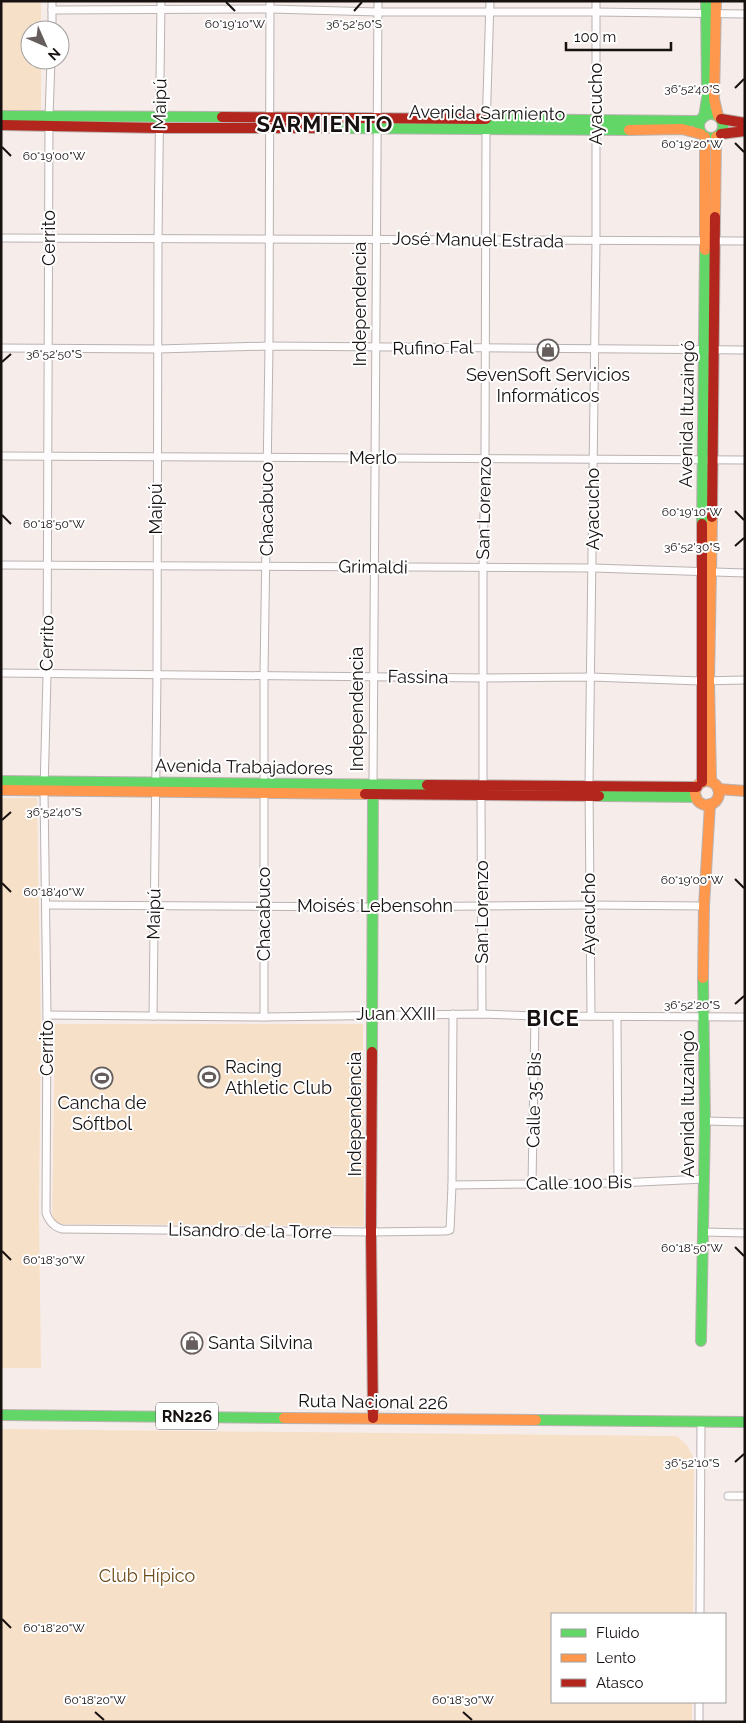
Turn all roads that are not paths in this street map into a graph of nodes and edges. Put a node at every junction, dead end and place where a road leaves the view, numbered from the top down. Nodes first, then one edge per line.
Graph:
1 (52, 1) edge
2 (161, 1) edge
3 (378, 1) edge
4 (490, 1) edge
5 (596, 1) edge
6 (706, 1) edge
7 (716, 1) edge
8 (270, 5) edge
9 (52, 10) junction
10 (161, 10) junction
11 (378, 12) junction
12 (596, 12) junction
13 (490, 13) junction
14 (711, 14) junction
15 (745, 14) edge
16 (52, 20) edge
17 (51, 70) edge
18 (1, 116) edge
19 (160, 116) junction
20 (719, 118) junction
21 (702, 119) junction
22 (49, 121) junction
23 (270, 122) junction
24 (745, 122) edge
25 (378, 123) junction
26 (487, 124) junction
27 (1, 125) edge
28 (596, 125) junction
29 (159, 128) junction
30 (745, 131) edge
31 (703, 135) junction
32 (719, 136) junction
33 (1, 238) edge
34 (49, 238) junction
35 (158, 238) junction
36 (269, 238) junction
37 (377, 239) junction
38 (486, 240) junction
39 (710, 241) junction
40 (745, 241) edge
41 (596, 242) junction
42 (270, 346) junction
43 (486, 347) junction
44 (1, 348) edge
45 (376, 348) junction
46 (49, 349) junction
47 (158, 349) junction
48 (595, 350) junction
49 (709, 350) junction
50 (745, 350) edge
51 (1, 456) edge
52 (49, 457) junction
53 (156, 458) junction
54 (376, 458) junction
55 (268, 459) junction
56 (485, 459) junction
57 (593, 460) junction
58 (708, 460) junction
59 (745, 460) edge
60 (1, 565) edge
61 (267, 566) junction
62 (48, 567) junction
63 (156, 567) junction
64 (374, 567) junction
65 (593, 568) junction
66 (483, 569) junction
67 (706, 571) junction
68 (745, 572) edge
69 (1, 673) edge
70 (47, 674) junction
71 (264, 675) junction
72 (157, 676) junction
73 (374, 677) junction
74 (591, 677) junction
75 (484, 678) junction
76 (745, 680) edge
77 (704, 681) junction
78 (1, 781) edge
79 (44, 786) junction
80 (155, 787) junction
81 (264, 788) junction
82 (1, 790) edge
83 (373, 790) junction
84 (482, 791) junction
85 (589, 791) junction
86 (707, 792) junction
87 (745, 792) edge
88 (589, 905) junction
89 (46, 906) junction
90 (154, 906) junction
91 (264, 906) junction
92 (482, 906) junction
93 (704, 906) junction
94 (373, 907) junction
95 (372, 1014) junction
96 (453, 1014) junction
97 (482, 1014) junction
98 (47, 1015) junction
99 (153, 1016) junction
100 (264, 1016) junction
101 (535, 1016) junction
102 (590, 1016) junction
103 (617, 1017) junction
104 (745, 1017) edge
105 (703, 1018) junction
106 (706, 1121) junction
107 (745, 1122) edge
108 (705, 1179) junction
109 (618, 1183) junction
110 (532, 1184) junction
111 (452, 1185) junction
112 (52, 1224) joint
113 (371, 1232) junction
114 (704, 1232) junction
115 (745, 1233) edge
116 (701, 1341) dead end
117 (1, 1415) edge
118 (373, 1418) junction
119 (700, 1422) junction
120 (745, 1422) edge
121 (728, 1496) dead end
122 (745, 1496) edge
123 (700, 1613) edge
124 (699, 1703) edge
125 (699, 1722) edge

1 - 9 street
2 - 10 street, Maipú
3 - 11 street, Independencia
4 - 13 street, San Lorenzo
5 - 12 street, Ayacucho
6 - 14 main road
7 - 14 main road
8 - 10 street
8 - 11 street
8 - 23 street, Chacabuco
9 - 10 street
9 - 16 street
10 - 19 street, Maipú
11 - 13 street
11 - 25 street, Independencia
12 - 13 street
12 - 14 street
12 - 28 street, Ayacucho
13 - 26 street, San Lorenzo
14 - 15 street
14 - 20 main road
14 - 21 main road
17 - 22 street, Cerrito
18 - 22 main road, Avenida Sarmiento
19 - 22 main road, Avenida Sarmiento
19 - 23 main road, Avenida Sarmiento
19 - 29 street, Maipú
20 - 21 main road
20 - 24 main road
20 - 32 main road
21 - 28 main road, Avenida Sarmiento
21 - 31 main road
22 - 27 main road, Avenida Sarmiento
22 - 29 main road, Avenida Sarmiento
22 - 34 street, Cerrito
23 - 25 main road, Avenida Sarmiento
23 - 29 main road, Avenida Sarmiento
23 - 36 street, Chacabuco
25 - 26 main road, Avenida Sarmiento
25 - 37 street, Independencia
26 - 28 main road, Avenida Sarmiento
26 - 38 street, San Lorenzo
28 - 31 main road, Avenida Sarmiento
28 - 41 street, Ayacucho
29 - 35 street, Maipú
30 - 32 main road
31 - 32 main road
31 - 39 main road, Avenida Ituzaingó
32 - 39 main road, Avenida Ituzaingó
33 - 34 street, José Manuel Estrada
34 - 35 street, José Manuel Estrada
34 - 46 street, Cerrito
35 - 36 street, José Manuel Estrada
35 - 47 street, Maipú
36 - 37 street, José Manuel Estrada
36 - 42 street, Chacabuco
37 - 38 street, José Manuel Estrada
37 - 45 street, Independencia
38 - 41 street, José Manuel Estrada
38 - 43 street, San Lorenzo
39 - 40 street, José Manuel Estrada
39 - 41 street, José Manuel Estrada
39 - 49 main road, Avenida Ituzaingó
41 - 48 street, Ayacucho
42 - 45 street, Rufino Fal
42 - 47 street, Rufino Fal
42 - 55 street, Chacabuco
43 - 45 street, Rufino Fal
43 - 48 street, Rufino Fal
43 - 56 street, San Lorenzo
44 - 46 street, Rufino Fal
45 - 54 street, Independencia
46 - 47 street, Rufino Fal
46 - 52 street, Cerrito
47 - 53 street, Maipú
48 - 49 street, Rufino Fal
48 - 57 street, Ayacucho
49 - 50 street, Rufino Fal
49 - 58 main road, Avenida Ituzaingó
51 - 52 street, Merlo
52 - 53 street, Merlo
52 - 62 street, Cerrito
53 - 55 street, Merlo
53 - 63 street, Maipú
54 - 55 street, Merlo
54 - 56 street, Merlo
54 - 64 street, Independencia
55 - 61 street, Chacabuco
56 - 57 street, Merlo
56 - 66 street, San Lorenzo
57 - 58 street, Merlo
57 - 65 street, Ayacucho
58 - 59 street, Merlo
58 - 67 main road, Avenida Ituzaingó
60 - 62 street, Grimaldi
61 - 63 street, Grimaldi
61 - 64 street, Grimaldi
61 - 71 street, Chacabuco
62 - 63 street, Grimaldi
62 - 70 street, Cerrito
63 - 72 street, Maipú
64 - 66 street, Grimaldi
64 - 73 street, Independencia
65 - 66 street, Grimaldi
65 - 67 street, Grimaldi
65 - 74 street, Ayacucho
66 - 75 street, San Lorenzo
67 - 68 street, Grimaldi
67 - 77 main road, Avenida Ituzaingó
69 - 70 street, Fassina
70 - 72 street, Fassina
70 - 79 street, Cerrito
71 - 72 street, Fassina
71 - 73 street, Fassina
71 - 81 street, Chacabuco
72 - 80 street, Maipú
73 - 75 street, Fassina
73 - 83 street, Independencia
74 - 75 street, Fassina
74 - 77 street, Fassina
74 - 85 street, Ayacucho
75 - 84 street, San Lorenzo
76 - 77 street, Fassina
77 - 86 main road, Avenida Ituzaingó
78 - 79 main road, Avenida Trabajadores
79 - 80 main road, Avenida Trabajadores
79 - 82 main road, Avenida Trabajadores
79 - 89 street, Cerrito
80 - 81 main road, Avenida Trabajadores
80 - 90 street, Maipú
81 - 83 main road, Avenida Trabajadores
81 - 91 street, Chacabuco
83 - 84 main road, Avenida Trabajadores
83 - 94 main road, Independencia
84 - 85 main road, Avenida Trabajadores
84 - 92 street, San Lorenzo
85 - 86 main road, Avenida Trabajadores
85 - 88 street, Ayacucho
86 - 87 main road, Avenida Trabajadores
86 - 93 main road, Avenida Ituzaingó
88 - 92 street, Moisés Lebensohn
88 - 93 street, Moisés Lebensohn
88 - 102 street, Ayacucho
89 - 90 street, Moisés Lebensohn
89 - 98 street, Cerrito
90 - 91 street, Moisés Lebensohn
90 - 99 street, Maipú
91 - 94 street, Moisés Lebensohn
91 - 100 street, Chacabuco
92 - 94 street, Moisés Lebensohn
92 - 97 street, San Lorenzo
93 - 105 main road, Avenida Ituzaingó
94 - 95 main road, Independencia
95 - 96 street, Juan XXIII
95 - 100 street, Juan XXIII
95 - 113 main road, Independencia
96 - 97 street, Juan XXIII
96 - 111 street
97 - 101 street, Juan XXIII
98 - 99 street, Juan XXIII
98 - 112 street, Cerrito
99 - 100 street, Juan XXIII
101 - 102 street, Juan XXIII
101 - 110 street, Calle 35 Bis
102 - 103 street, Juan XXIII
103 - 105 street, Juan XXIII
103 - 109 street
104 - 105 street, Juan XXIII
105 - 106 main road, Avenida Ituzaingó
106 - 107 street
106 - 108 main road, Avenida Ituzaingó
108 - 109 street, Calle 100 Bis
108 - 114 main road, Avenida Ituzaingó
109 - 110 street, Calle 100 Bis
110 - 111 street, Calle 100 Bis
111 - 113 street, Lisandro de la Torre
112 - 113 street, Lisandro de la Torre
113 - 118 main road, Independencia
114 - 115 street
114 - 116 main road, Avenida Ituzaingó
117 - 118 main road, Ruta Nacional 226 / RN226
118 - 119 main road, Ruta Nacional 226 / RN226
119 - 120 main road, Ruta Nacional 226 / RN226
119 - 123 street
121 - 122 street
124 - 125 street

